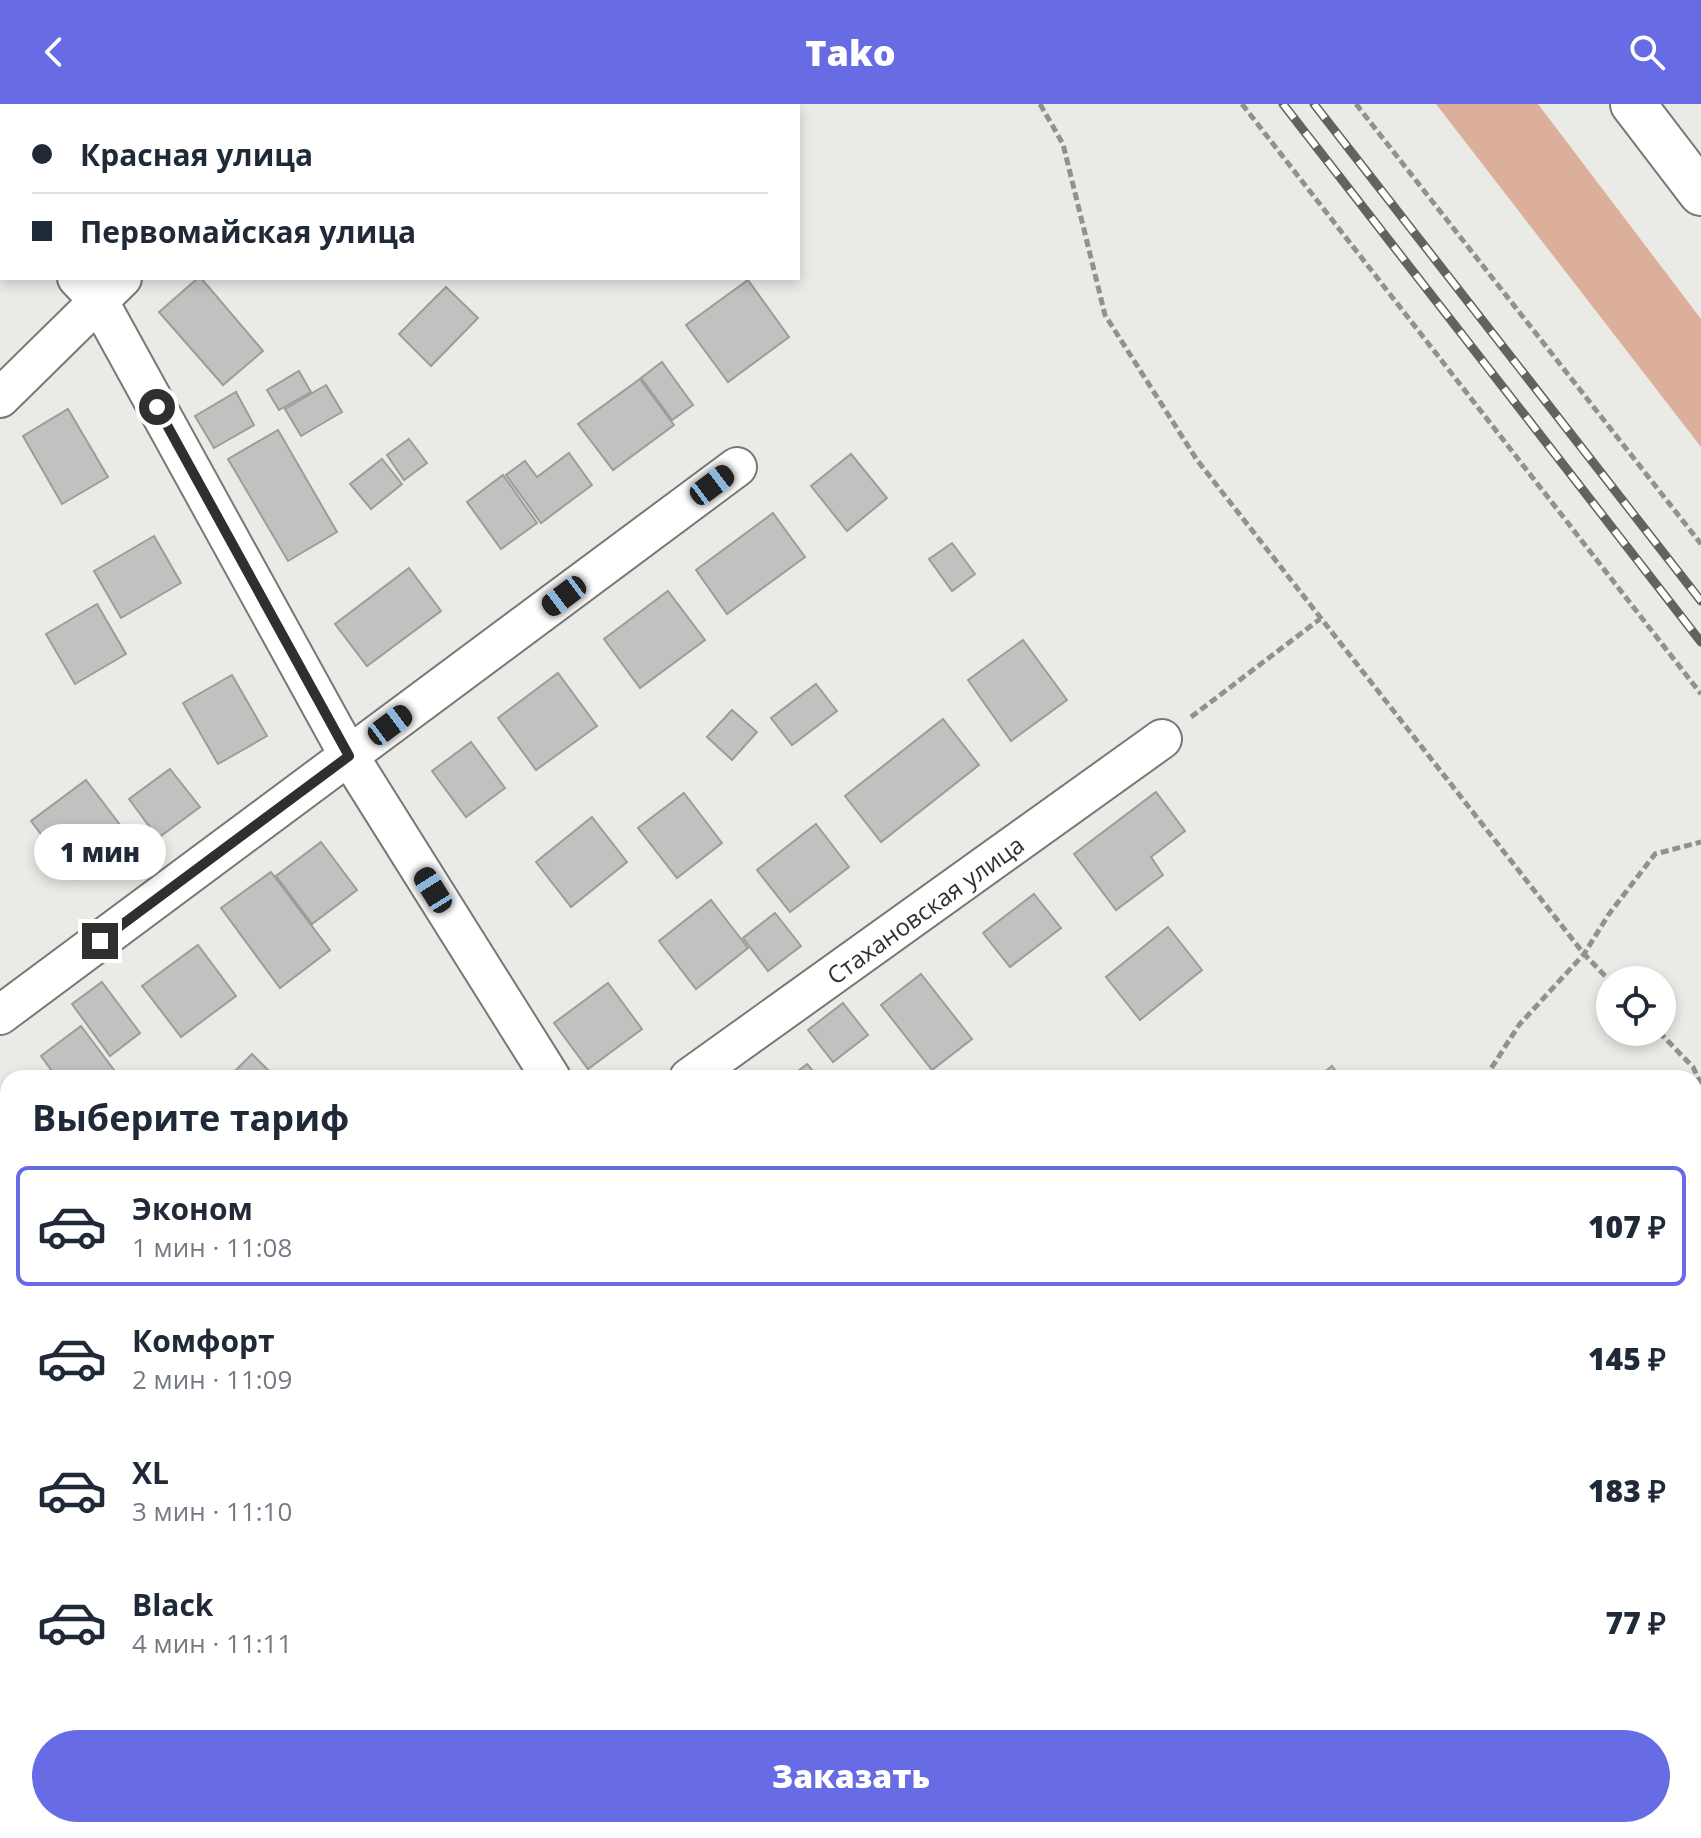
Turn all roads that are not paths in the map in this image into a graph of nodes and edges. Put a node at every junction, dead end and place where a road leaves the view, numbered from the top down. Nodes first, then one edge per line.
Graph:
1 (1633, 104) edge
2 (1701, 193) edge
3 (99, 285) edge
4 (0, 398) edge
5 (737, 467) dead end
6 (1162, 739) road end
7 (349, 756) junction
8 (0, 1015) edge
9 (546, 1070) edge
10 (700, 1070) edge

1 - 2 main road
3 - 4 street
3 - 7 street
5 - 7 street
6 - 10 street, Стахановская улица
7 - 8 street
7 - 9 street

